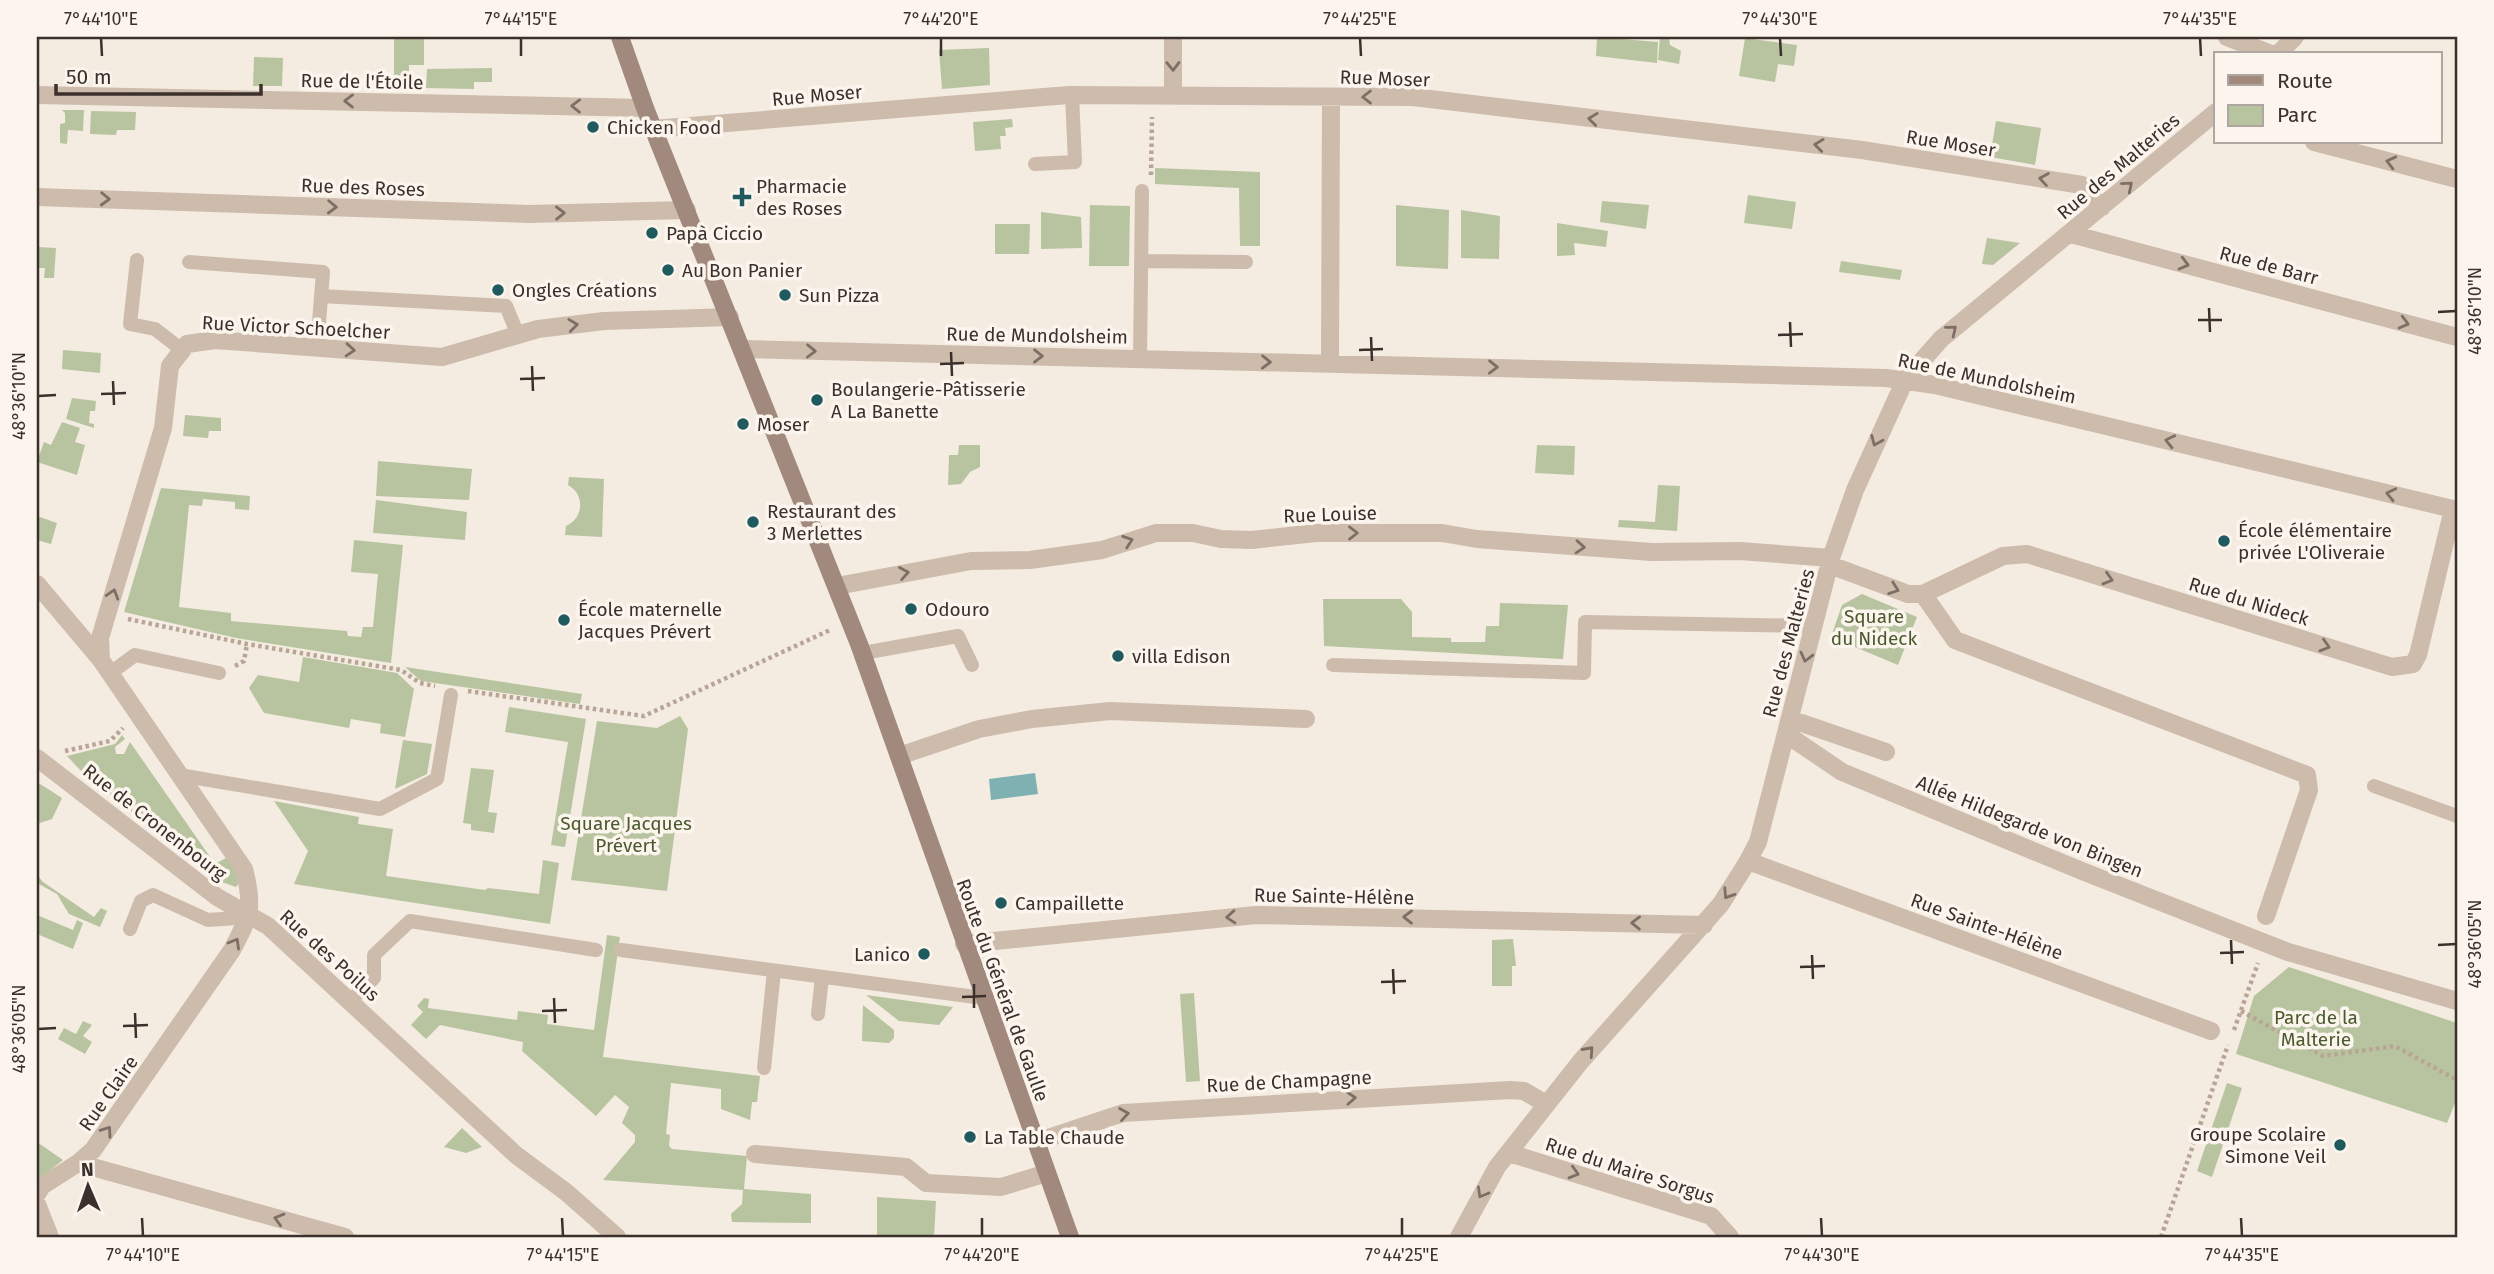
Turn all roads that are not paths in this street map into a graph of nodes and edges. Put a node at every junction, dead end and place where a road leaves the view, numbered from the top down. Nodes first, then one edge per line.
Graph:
1 (620, 37) edge
2 (1172, 37) edge
3 (2227, 37) edge
4 (2295, 37) edge
5 (2266, 52) edge
6 (2280, 52) edge
7 (37, 95) edge
8 (1072, 95) junction
9 (1173, 95) junction
10 (1331, 97) junction
11 (645, 108) junction
12 (2214, 116) edge
13 (653, 129) junction
14 (2322, 144) edge
15 (1035, 164) dead end
16 (2457, 179) edge
17 (1142, 191) road end
18 (37, 197) edge
19 (2102, 207) junction
20 (687, 210) junction
21 (2071, 234) junction
22 (137, 260) dead end
23 (1141, 261) junction
24 (189, 262) dead end
25 (1246, 262) dead end
26 (321, 296) junction
27 (730, 317) junction
28 (518, 335) junction
29 (2457, 337) edge
30 (317, 348) junction
31 (743, 349) junction
32 (182, 350) junction
33 (1140, 359) junction
34 (1330, 363) junction
35 (1905, 380) junction
36 (2455, 509) edge
37 (1830, 562) junction
38 (37, 584) edge
39 (837, 586) junction
40 (1923, 594) junction
41 (1814, 626) junction
42 (863, 653) junction
43 (972, 665) dead end
44 (1333, 665) dead end
45 (105, 667) junction
46 (219, 673) dead end
47 (447, 691) road end
48 (1306, 719) dead end
49 (1788, 727) junction
50 (1886, 752) dead end
51 (898, 756) junction
52 (43, 761) edge
53 (179, 775) junction
54 (2374, 786) dead end
55 (2457, 816) edge
56 (1748, 860) junction
57 (2266, 916) dead end
58 (250, 917) junction
59 (1704, 925) junction
60 (130, 929) dead end
61 (964, 944) junction
62 (596, 950) dead end
63 (621, 950) dead end
64 (774, 971) junction
65 (822, 977) junction
66 (984, 998) junction
67 (350, 1001) junction
68 (2457, 1001) edge
69 (818, 1014) dead end
70 (2211, 1031) dead end
71 (764, 1068) dead end
72 (1546, 1104) junction
73 (1036, 1142) junction
74 (1509, 1153) junction
75 (755, 1154) dead end
76 (78, 1163) junction
77 (1047, 1173) junction
78 (37, 1194) edge
79 (37, 1204) edge
80 (50, 1237) edge
81 (345, 1237) edge
82 (617, 1237) edge
83 (1070, 1237) edge
84 (1459, 1237) edge
85 (1730, 1237) edge

1 - 11 main road, Route du Général de Gaulle
2 -> 9 street
3 - 5 street
4 - 6 street
11 -> 7 street, Rue de l'Étoile
8 - 9 street, Rue Moser
8 - 13 street, Rue Moser
8 - 15 lane
9 - 10 street, Rue Moser
19 -> 10 street, Rue Moser
10 - 34 street
11 - 13 main road, Route du Général de Gaulle
19 -> 12 street, Rue des Malteries
13 - 20 main road, Route du Général de Gaulle
16 -> 14 street
17 - 23 lane
18 -> 20 street, Rue des Roses
19 - 21 street, Rue des Malteries
20 - 27 main road, Route du Général de Gaulle
21 -> 29 street, Rue de Barr
35 -> 21 street, Rue des Malteries
22 - 32 lane
23 - 25 lane
23 - 33 lane
24 - 26 lane
26 - 28 lane
26 - 30 lane
28 -> 27 street, Rue Victor Schoelcher
27 - 31 main road, Route du Général de Gaulle
30 -> 28 street, Rue Victor Schoelcher
30 - 32 street, Rue Victor Schoelcher
31 -> 33 street, Rue de Mundolsheim
31 - 39 main road, Route du Général de Gaulle
45 -> 32 street, Rue Victor Schoelcher
33 -> 34 street, Rue de Mundolsheim
34 -> 35 street, Rue de Mundolsheim
36 -> 35 street, Rue de Mundolsheim
35 -> 37 street, Rue des Malteries
40 -> 36 street, Rue du Nideck
39 -> 37 street, Rue Louise
37 -> 40 street
37 - 41 street, Rue des Malteries
38 - 45 street, Rue des Poilus
39 - 42 main road, Route du Général de Gaulle
40 - 57 street
41 - 44 lane
41 -> 49 street, Rue des Malteries
42 - 43 lane
42 - 51 main road, Route du Général de Gaulle
45 - 46 lane
45 - 53 street, Rue des Poilus
47 - 53 lane
48 - 51 street
49 - 50 street
49 - 56 street, Rue des Malteries
49 - 68 street, Allée Hildegarde von Bingen
51 - 61 main road, Route du Général de Gaulle
52 - 58 street, Rue de Cronenbourg
53 - 58 street, Rue des Poilus
54 - 55 lane
56 -> 59 street, Rue des Malteries
56 - 70 street, Rue Sainte-Hélène
58 - 60 lane
58 - 67 street, Rue des Poilus
76 -> 58 street, Rue Claire
59 -> 61 street, Rue Sainte-Hélène
72 -> 59 street, Rue des Malteries
61 - 66 main road, Route du Général de Gaulle
62 - 67 lane
63 - 64 lane
64 - 65 lane
64 - 71 lane
65 - 66 lane
65 - 69 lane
66 - 73 main road, Route du Général de Gaulle
67 - 82 street, Rue des Poilus
73 -> 72 street, Rue de Champagne
72 - 74 street, Rue des Malteries
73 - 77 main road, Route du Général de Gaulle
74 -> 84 street, Rue des Malteries
74 -> 85 street, Rue du Maire Sorgus
75 - 77 street
76 - 78 street, Rue Claire
81 -> 76 street
77 - 83 main road, Route du Général de Gaulle
79 - 80 street

